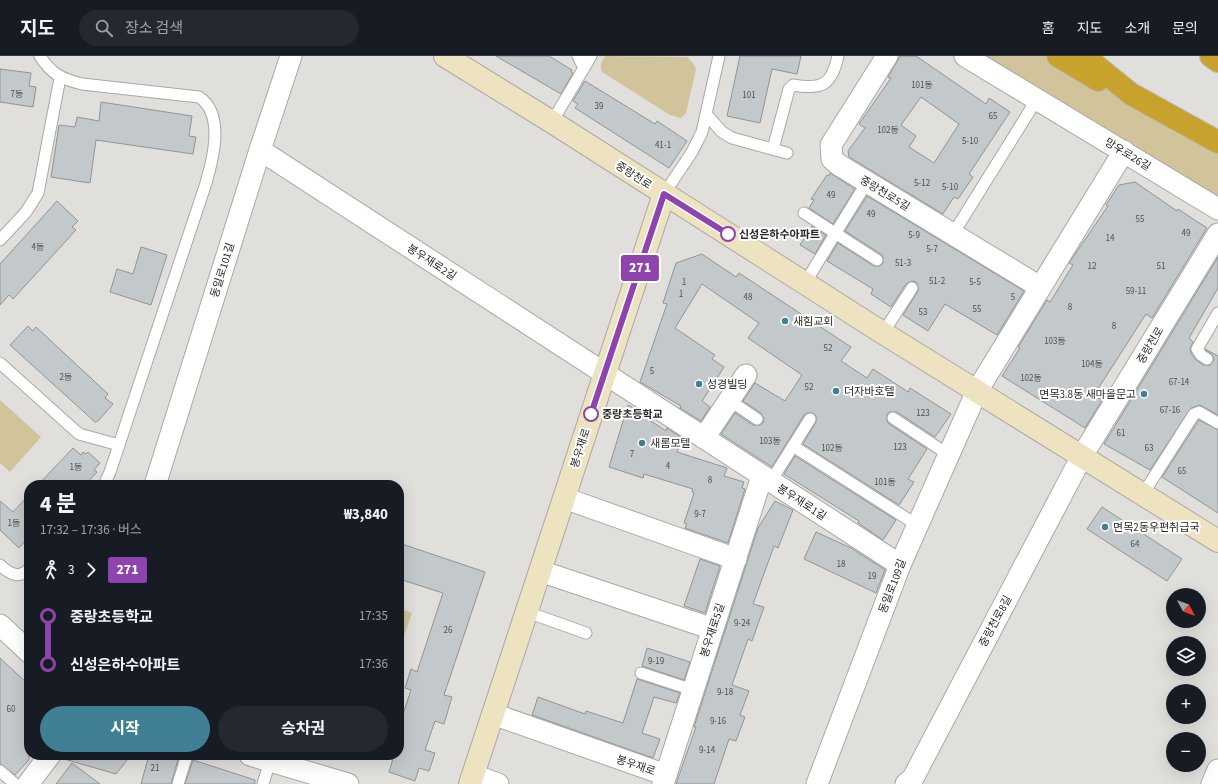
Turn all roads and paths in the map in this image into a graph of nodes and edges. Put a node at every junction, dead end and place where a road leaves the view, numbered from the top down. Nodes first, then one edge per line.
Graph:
1 (40, 56) edge
2 (291, 56) edge
3 (445, 56) edge
4 (578, 56) edge
5 (591, 56) edge
6 (719, 56) edge
7 (838, 56) edge
8 (887, 56) edge
9 (965, 56) edge
10 (1058, 56) edge
11 (1084, 56) edge
12 (1211, 56) edge
13 (1218, 60) edge
14 (584, 68) junction
15 (60, 78) junction
16 (1131, 94) junction
17 (1037, 99) junction
18 (706, 114) junction
19 (552, 122) junction
20 (1218, 142) edge
21 (773, 149) junction
22 (260, 150) junction
23 (1124, 151) junction
24 (787, 153) dead end
25 (867, 182) junction
26 (664, 194) junction
27 (1218, 209) edge
28 (804, 213) dead end
29 (835, 233) junction
30 (953, 234) junction
31 (1218, 234) edge
32 (0, 240) edge
33 (877, 260) dead end
34 (805, 283) junction
35 (1040, 287) junction
36 (912, 288) dead end
37 (1216, 319) edge
38 (883, 333) junction
39 (1207, 359) dead end
40 (0, 363) edge
41 (604, 374) junction
42 (746, 375) dead end
43 (977, 391) junction
44 (729, 400) junction
45 (893, 418) dead end
46 (757, 419) dead end
47 (810, 419) dead end
48 (1218, 423) edge
49 (704, 438) junction
50 (119, 445) junction
51 (793, 446) junction
52 (949, 455) junction
53 (1082, 456) junction
54 (766, 479) junction
55 (106, 480) edge
56 (157, 480) edge
57 (1143, 494) junction
58 (564, 498) junction
59 (917, 525) junction
60 (1218, 541) edge
61 (736, 559) junction
62 (0, 565) edge
63 (900, 565) junction
64 (540, 571) junction
65 (24, 572) edge
66 (526, 612) junction
67 (713, 629) junction
68 (586, 633) dead end
69 (3, 634) edge
70 (24, 649) edge
71 (641, 673) dead end
72 (693, 690) junction
73 (493, 714) junction
74 (46, 760) edge
75 (185, 760) edge
76 (267, 760) edge
77 (270, 761) junction
78 (1218, 770) edge
79 (0, 771) edge
80 (471, 780) edge
81 (664, 780) edge
82 (15, 784) edge
83 (28, 784) edge
84 (178, 784) edge
85 (263, 784) edge
86 (348, 784) edge
87 (498, 784) edge
88 (817, 784) edge
89 (906, 784) edge
90 (1212, 784) edge

1 - 15 lane
2 - 22 street, 동일로101길
3 - 19 main road, 중랑천로
4 - 14 lane
5 - 14 lane
6 - 18 lane
7 - 21 lane
8 - 25 street, 중랑천로5길
9 - 17 street, 망우로26길
10 - 16 highway
11 - 16 highway
12 - 13 highway
14 - 19 lane
15 - 32 lane
15 - 50 lane
16 - 20 highway
17 - 23 street, 망우로26길
17 - 30 lane
18 - 21 lane
18 - 26 lane
19 - 26 main road, 중랑천로
21 - 24 lane
22 - 41 street, 봉우재로2길
22 - 56 street, 동일로101길
23 - 27 street, 망우로26길
23 - 35 street
25 - 29 lane
25 - 30 street, 중랑천로5길
26 - 34 main road, 중랑천로
26 - 41 main road, 봉우재로
28 - 29 lane
29 - 33 lane
29 - 34 lane
30 - 35 street, 중랑천로5길
31 - 53 street, 중랑천로
34 - 38 main road, 중랑천로
35 - 43 street
36 - 38 lane
37 - 39 lane
38 - 43 main road, 중랑천로
40 - 50 lane
41 - 49 street, 봉우재로1길
41 - 58 main road, 봉우재로
42 - 44 street
43 - 52 street, 동일로109길
43 - 53 main road, 중랑천로
44 - 46 lane
44 - 49 street
45 - 52 lane
47 - 51 lane
48 - 57 lane
49 - 54 street, 봉우재로1길
50 - 55 lane
51 - 54 lane
51 - 59 lane
52 - 59 street, 동일로109길
53 - 57 main road, 중랑천로
53 - 89 street, 중랑천로8길
54 - 61 street, 봉우재로5길
54 - 63 street, 봉우재로1길
57 - 60 main road, 중랑천로
58 - 61 street
58 - 64 main road, 봉우재로
59 - 63 street, 동일로109길
61 - 67 street, 봉우재로5길
62 - 65 lane
63 - 88 street, 동일로109길
64 - 66 main road, 봉우재로
64 - 67 street
66 - 68 lane
66 - 73 main road, 봉우재로
67 - 72 street, 봉우재로5길
69 - 70 street
71 - 72 lane
72 - 81 street, 봉우재로5길
73 - 80 main road, 봉우재로
73 - 81 street, 봉우재로
74 - 83 street
75 - 84 lane
76 - 77 street
77 - 85 lane
77 - 86 street
78 - 90 street
79 - 82 lane
80 - 87 street, 봉우재로

